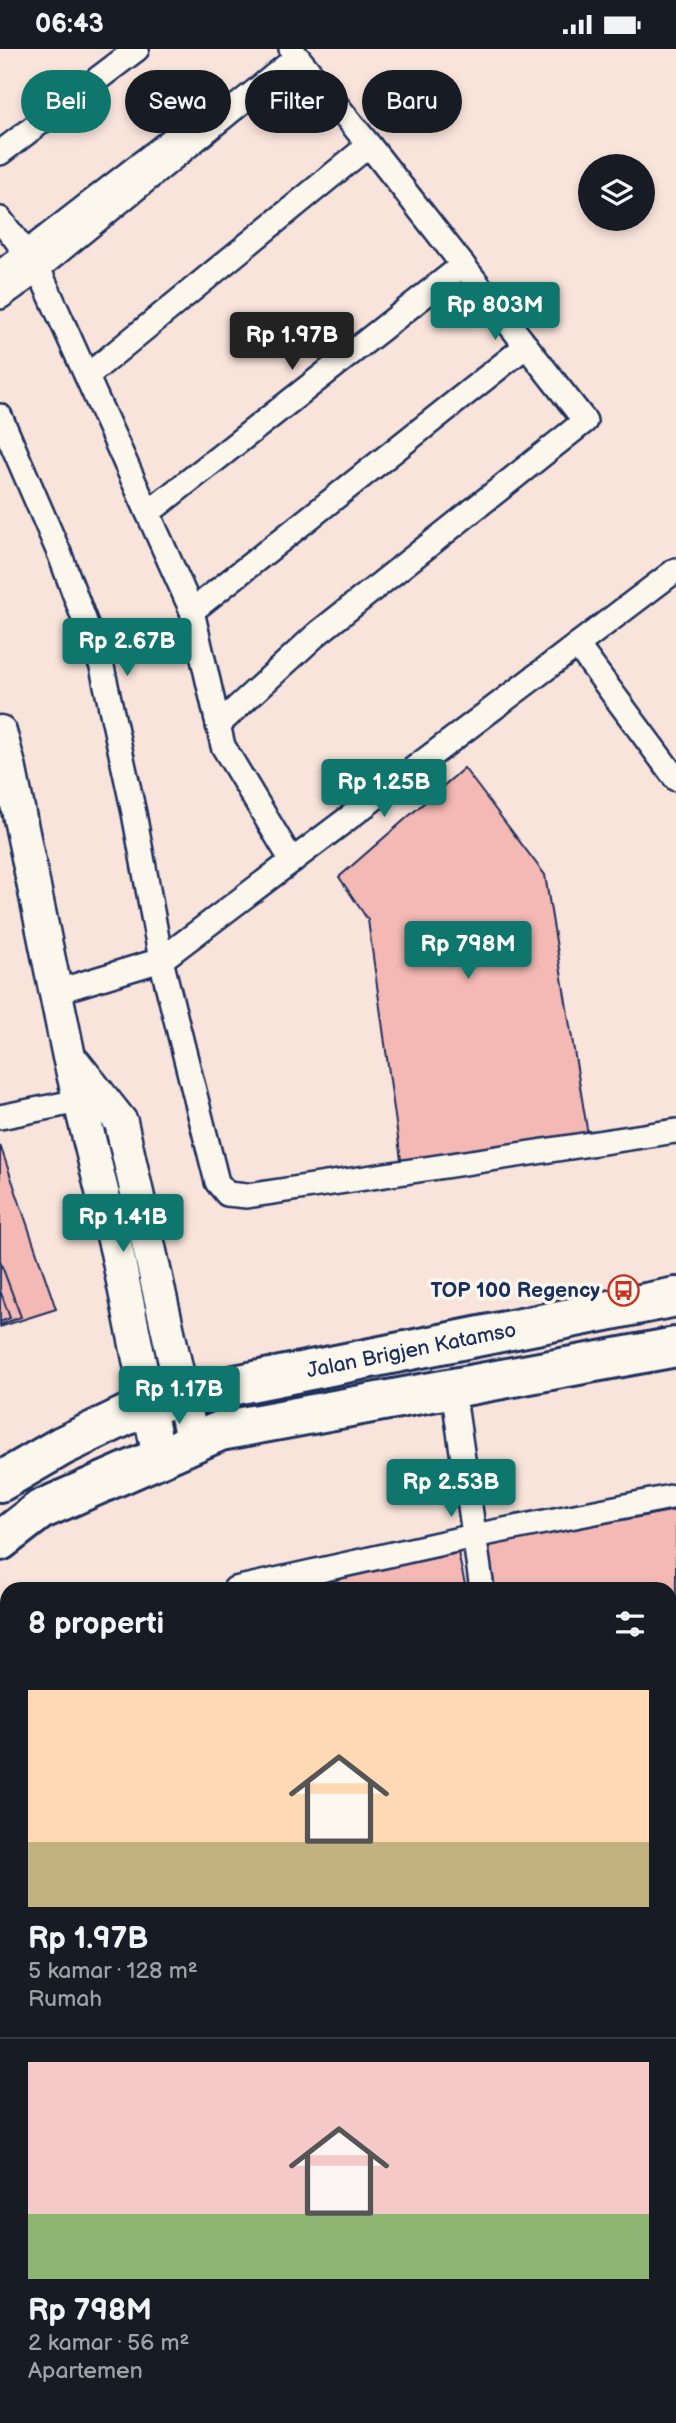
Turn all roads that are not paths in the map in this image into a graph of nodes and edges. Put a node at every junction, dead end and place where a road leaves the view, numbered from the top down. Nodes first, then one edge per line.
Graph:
1 (137, 49) edge
2 (292, 52) edge
3 (369, 145) junction
4 (0, 153) edge
5 (0, 219) edge
6 (32, 261) junction
7 (463, 265) junction
8 (0, 273) edge
9 (0, 297) edge
10 (526, 346) junction
11 (87, 376) junction
12 (0, 416) edge
13 (148, 513) junction
14 (676, 570) edge
15 (192, 611) junction
16 (577, 645) junction
17 (218, 725) junction
18 (0, 732) edge
19 (676, 779) edge
20 (292, 861) junction
21 (161, 960) junction
22 (55, 992) junction
23 (69, 1057) junction
24 (79, 1101) junction
25 (0, 1117) edge
26 (676, 1131) edge
27 (675, 1297) edge
28 (676, 1347) edge
29 (453, 1390) junction
30 (165, 1401) junction
31 (176, 1450) junction
32 (0, 1482) edge
33 (676, 1496) edge
34 (474, 1536) junction
35 (0, 1541) edge
36 (267, 1582) edge
37 (481, 1582) edge

1 - 4 street
2 - 3 street
2 - 6 street
3 - 7 street
3 - 11 street
5 - 6 street
6 - 8 street
6 - 9 street
6 - 11 street
7 - 10 street
7 - 13 street
10 - 15 street
10 - 17 street
11 - 13 street
12 - 21 street
13 - 15 street
14 - 16 street
15 - 17 street
16 - 19 street
16 - 20 street
17 - 20 street
18 - 22 street
20 - 21 street
21 - 22 street
21 - 26 street
22 - 23 street
23 - 24 street
23 - 30 street
24 - 25 street
24 - 30 street
27 - 30 highway, Jalan Brigjen Katamso
28 - 29 highway
29 - 31 highway
29 - 34 street
30 - 31 street
30 - 32 highway, Jalan Brigjen Katamso
31 - 35 highway
33 - 34 street
34 - 36 street
34 - 37 street

